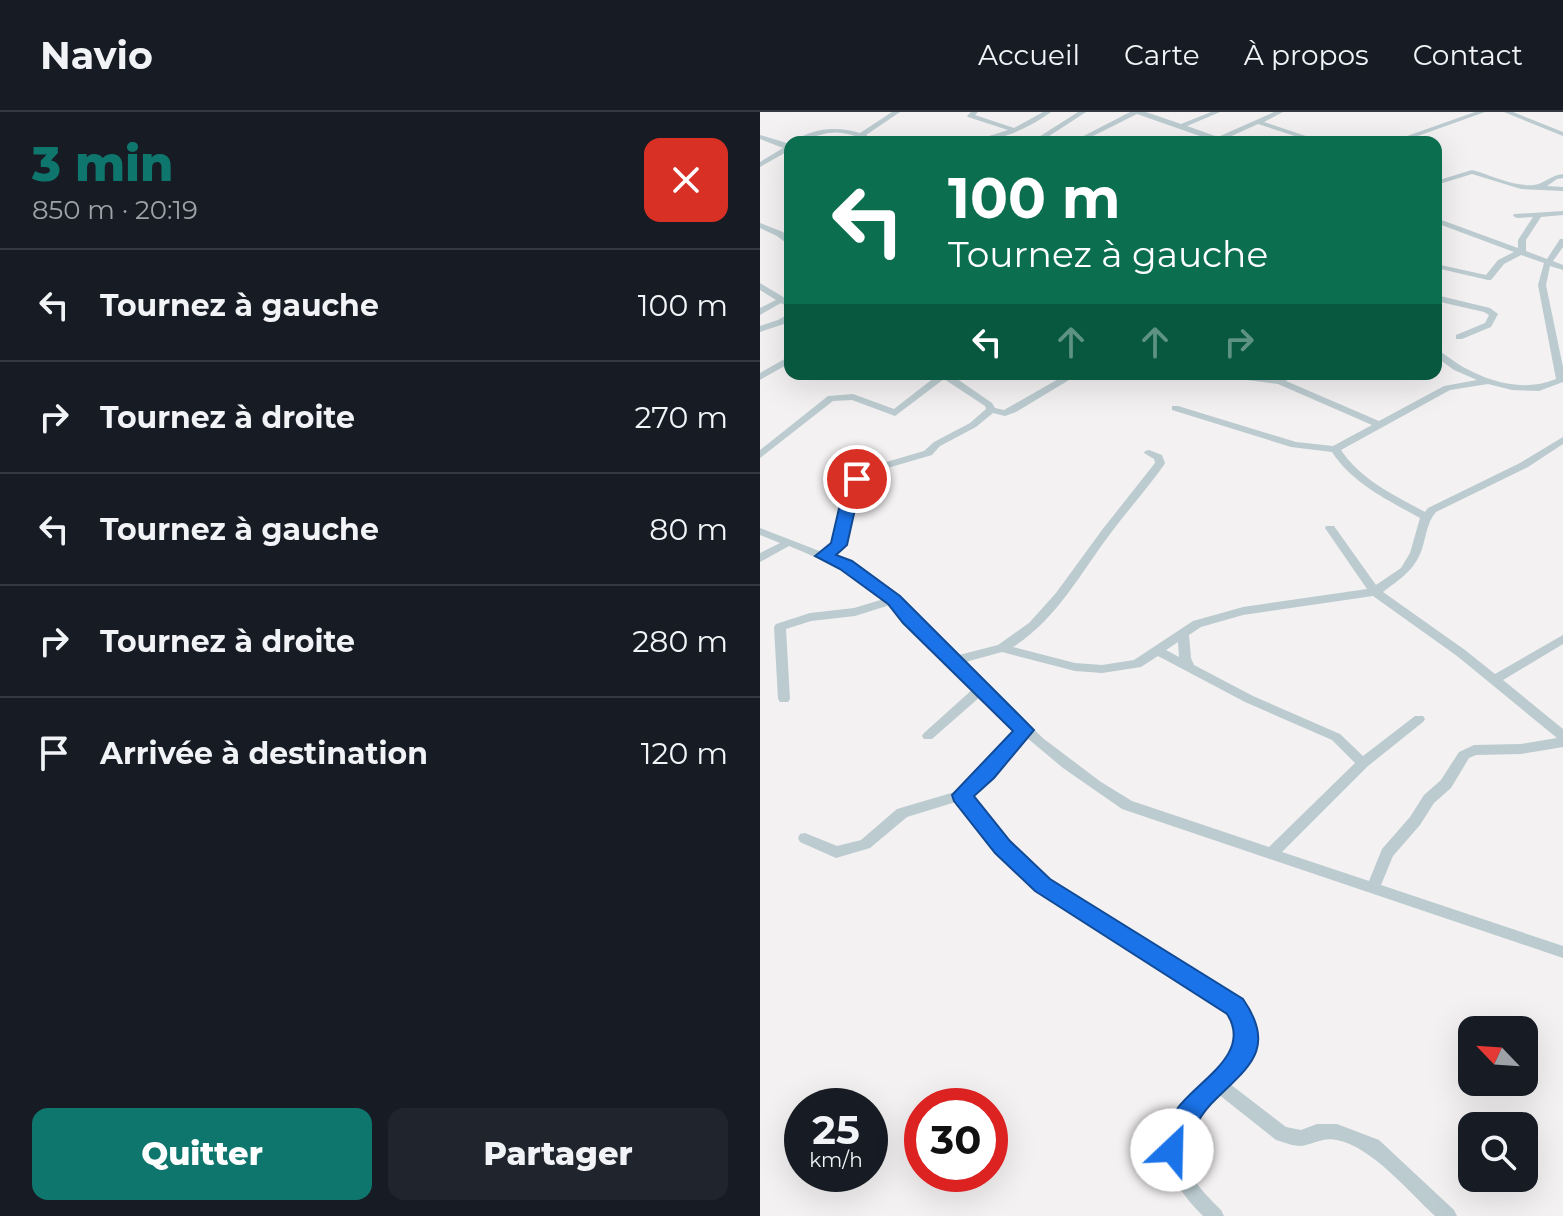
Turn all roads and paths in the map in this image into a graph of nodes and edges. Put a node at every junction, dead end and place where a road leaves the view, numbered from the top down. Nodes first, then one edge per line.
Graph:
1 (897, 112) edge
2 (975, 112) edge
3 (1048, 112) edge
4 (1083, 112) edge
5 (1142, 112) edge
6 (1217, 112) edge
7 (1280, 112) edge
8 (1482, 112) edge
9 (1507, 112) edge
10 (1257, 122) junction
11 (1180, 127) junction
12 (1015, 130) junction
13 (1560, 130) edge
14 (860, 134) junction
15 (807, 136) edge
16 (858, 136) edge
17 (864, 136) edge
18 (994, 136) edge
19 (1045, 136) edge
20 (1089, 136) edge
21 (1206, 136) edge
22 (1230, 136) edge
23 (1301, 136) edge
24 (1412, 136) edge
25 (761, 137) edge
26 (784, 145) edge
27 (784, 150) edge
28 (760, 165) edge
29 (1563, 176) edge
30 (1442, 181) edge
31 (1539, 188) junction
32 (1559, 189) edge
33 (1563, 198) edge
34 (1563, 213) edge
35 (1539, 214) junction
36 (1517, 216) dead end
37 (1442, 222) edge
38 (760, 225) edge
39 (784, 238) edge
40 (1563, 241) edge
41 (1522, 251) junction
42 (1549, 262) junction
43 (1442, 268) edge
44 (1563, 268) edge
45 (760, 286) edge
46 (1442, 300) edge
47 (784, 302) edge
48 (784, 304) edge
49 (760, 312) edge
50 (784, 324) edge
51 (760, 329) edge
52 (1459, 337) dead end
53 (1442, 357) edge
54 (784, 362) edge
55 (784, 362) edge
56 (760, 368) edge
57 (760, 377) edge
58 (936, 380) edge
59 (953, 380) edge
60 (1064, 380) edge
61 (1288, 380) edge
62 (1562, 380) edge
63 (1491, 381) junction
64 (1175, 408) dead end
65 (991, 410) junction
66 (1378, 424) junction
67 (1563, 440) edge
68 (1335, 449) junction
69 (1149, 453) dead end
70 (760, 455) edge
71 (1426, 517) junction
72 (1330, 528) dead end
73 (760, 531) edge
74 (789, 542) junction
75 (824, 556) junction
76 (760, 558) edge
77 (1375, 592) junction
78 (894, 600) junction
79 (1183, 633) junction
80 (1563, 639) edge
81 (1002, 648) junction
82 (1158, 651) junction
83 (954, 661) junction
84 (1189, 667) junction
85 (1494, 680) junction
86 (982, 688) junction
87 (784, 699) dead end
88 (1419, 719) dead end
89 (1025, 730) junction
90 (928, 736) dead end
91 (1563, 739) edge
92 (1363, 763) junction
93 (962, 795) junction
94 (805, 838) dead end
95 (1272, 853) junction
96 (1373, 888) junction
97 (1563, 952) edge
98 (1218, 1084) junction
99 (1215, 1216) edge
100 (1448, 1216) edge

1 - 14 street
2 - 12 street
3 - 12 street
4 - 19 street
5 - 11 street
5 - 20 street
6 - 11 street
7 - 10 street
8 - 24 street
9 - 13 street
10 - 22 street
10 - 23 street
11 - 21 street
12 - 18 street
14 - 15 street
14 - 16 street
14 - 17 street
25 - 26 street
27 - 28 street
29 - 31 street
30 - 31 street
31 - 32 street
32 - 33 street
34 - 35 street
35 - 36 street
35 - 41 street
37 - 41 street
38 - 39 street
40 - 42 street
41 - 42 street
41 - 43 street
42 - 44 street
42 - 62 street
45 - 47 street
46 - 52 street
48 - 49 street
50 - 51 street
53 - 63 street
54 - 56 street
55 - 57 street
58 - 70 street
59 - 65 street
60 - 65 street
61 - 66 street
62 - 63 street
63 - 66 street
64 - 68 street
65 - 75 street
66 - 68 street
67 - 71 street
68 - 71 street
69 - 81 street
71 - 77 street
72 - 77 street
73 - 74 street
74 - 75 street
74 - 76 street
75 - 78 street
77 - 79 street
77 - 85 street
78 - 83 street
78 - 87 street
79 - 82 street
79 - 84 street
80 - 85 street
81 - 82 street
81 - 83 street
82 - 84 street
83 - 86 street
84 - 92 street
85 - 91 street
86 - 89 street
86 - 90 street
88 - 92 street
89 - 93 street
89 - 95 street
91 - 96 street
92 - 95 street
93 - 94 street
93 - 98 street
95 - 96 street
96 - 97 street
98 - 99 street
98 - 100 street

